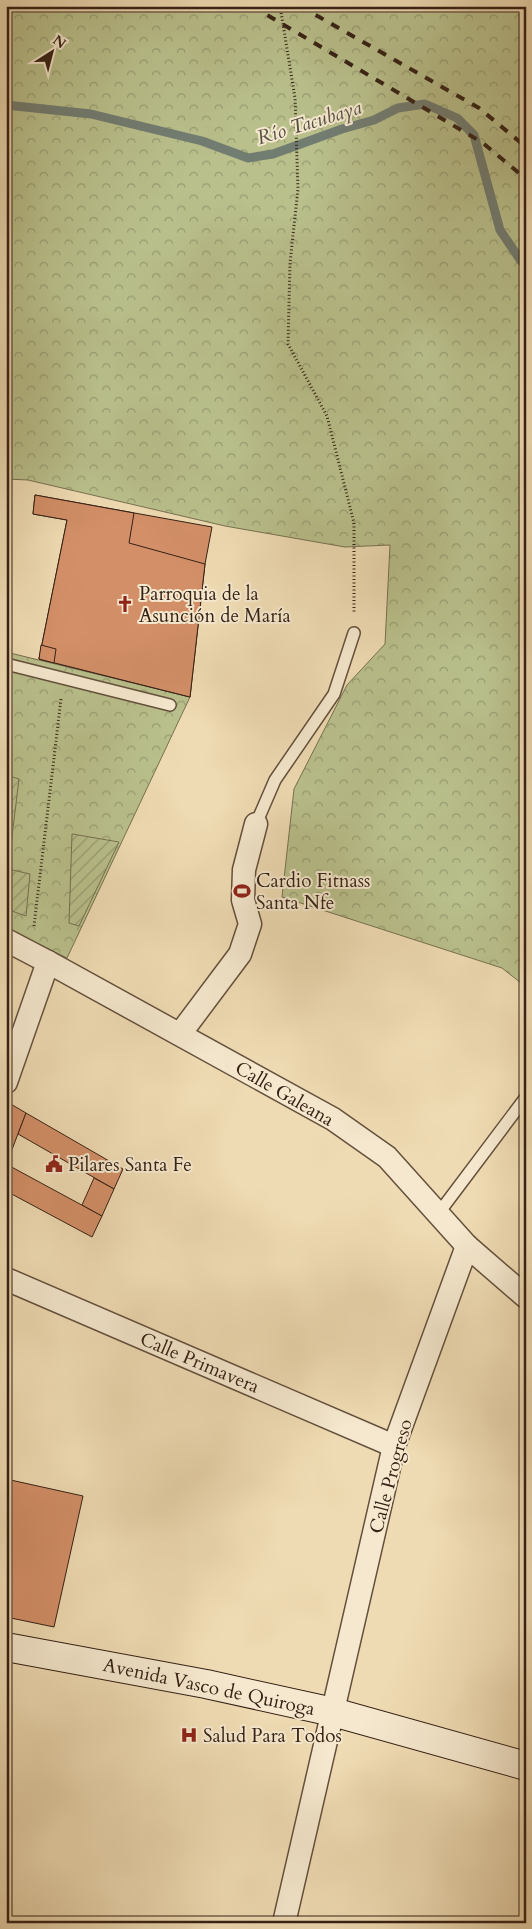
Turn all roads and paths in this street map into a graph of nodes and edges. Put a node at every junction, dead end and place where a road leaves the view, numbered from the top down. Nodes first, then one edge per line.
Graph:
1 (280, 6) edge
2 (354, 633) joint
3 (6, 664) edge
4 (63, 678) junction
5 (170, 705) dead end
6 (256, 824) joint
7 (6, 940) edge
8 (40, 957) junction
9 (180, 1034) junction
10 (11, 1051) edge
11 (6, 1082) edge
12 (526, 1097) edge
13 (438, 1214) junction
14 (466, 1246) junction
15 (6, 1279) edge
16 (526, 1297) edge
17 (394, 1446) junction
18 (6, 1647) edge
19 (333, 1712) junction
20 (526, 1766) edge
21 (284, 1923) edge

1 - 2 path
2 - 6 lane
3 - 4 lane
4 - 5 lane
4 - 8 path
6 - 9 street
7 - 8 street, Calle Galeana
8 - 9 street, Calle Galeana
8 - 10 street
9 - 13 street, Calle Galeana
10 - 11 street
12 - 13 lane
13 - 14 street, Calle Galeana
14 - 16 street, Calle Galeana
14 - 17 street, Calle Progreso
15 - 17 street, Calle Primavera
17 - 19 street, Calle Progreso
18 - 19 main road, Avenida Vasco de Quiroga
19 - 20 main road, Avenida Vasco de Quiroga
19 - 21 street, Calle Progreso

